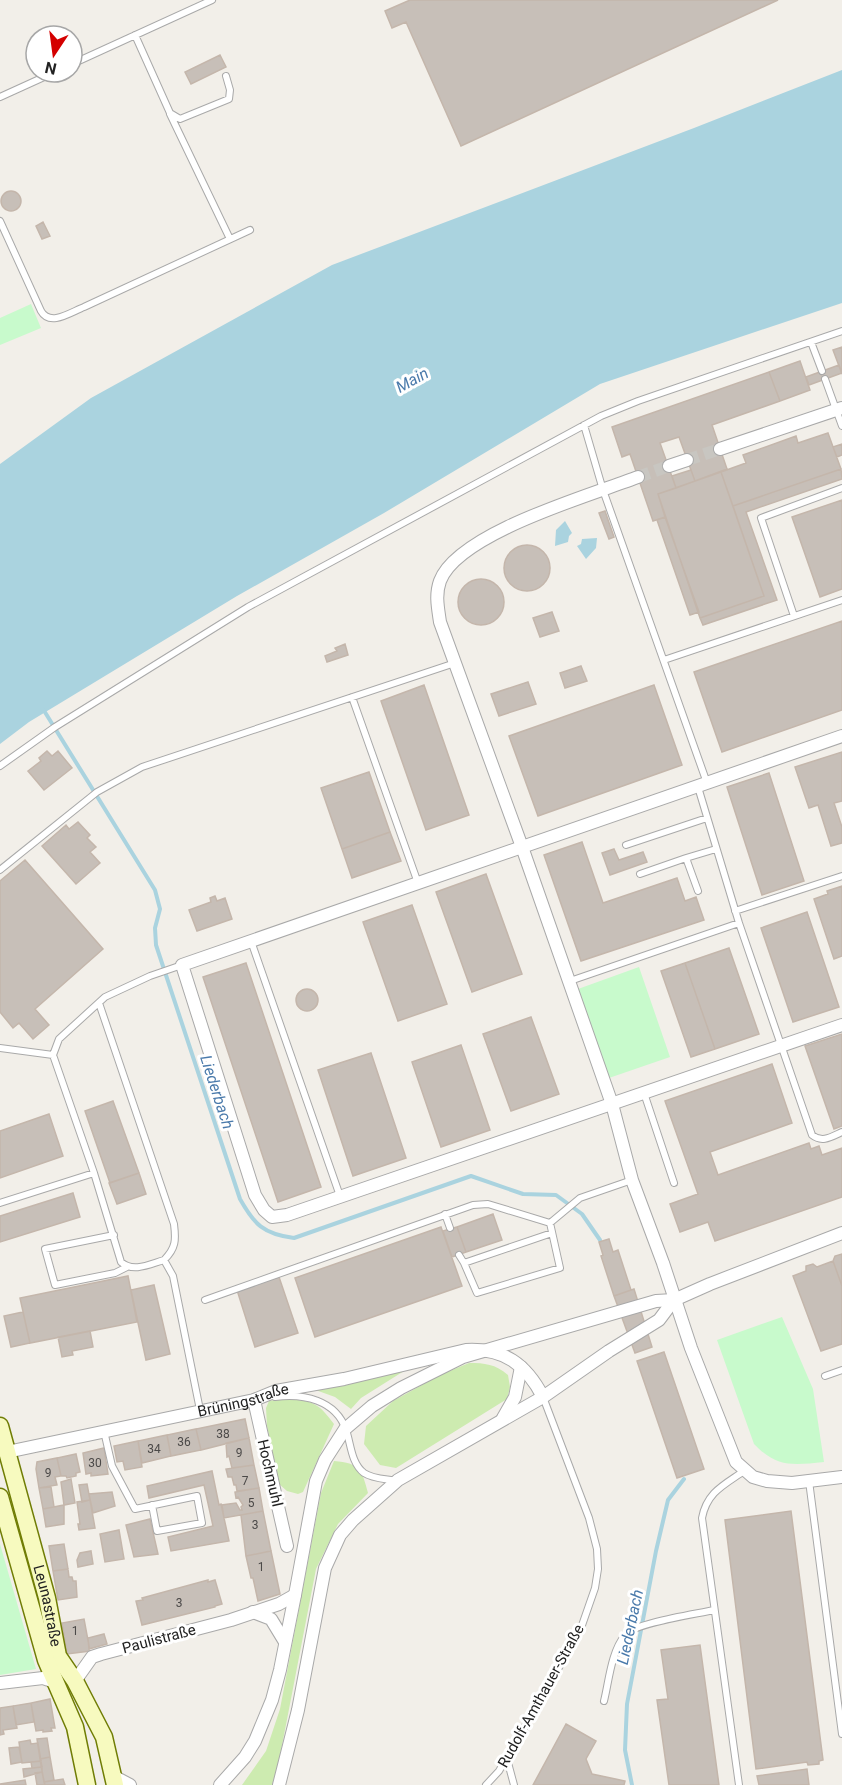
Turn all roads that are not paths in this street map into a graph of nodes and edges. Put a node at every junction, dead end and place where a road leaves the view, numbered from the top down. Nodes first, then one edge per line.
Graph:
1 (212, 0) edge
2 (135, 35) junction
3 (84, 58) edge
4 (226, 76) dead end
5 (29, 84) edge
6 (0, 97) edge
7 (170, 113) junction
8 (0, 221) edge
9 (249, 230) dead end
10 (230, 239) junction
11 (842, 331) edge
12 (811, 342) junction
13 (822, 371) dead end
14 (825, 379) dead end
15 (839, 409) edge
16 (584, 425) junction
17 (842, 426) edge
18 (720, 449) tunnel mouth
19 (687, 460) tunnel mouth
20 (669, 466) tunnel mouth
21 (638, 477) tunnel mouth
22 (842, 488) edge
23 (603, 490) junction
24 (842, 600) edge
25 (794, 616) junction
26 (664, 660) junction
27 (455, 663) junction
28 (352, 697) junction
29 (842, 736) edge
30 (0, 766) edge
31 (702, 784) junction
32 (707, 818) junction
33 (626, 844) dead end
34 (522, 847) junction
35 (717, 849) junction
36 (686, 858) junction
37 (0, 870) edge
38 (640, 874) dead end
39 (842, 876) edge
40 (418, 883) junction
41 (698, 891) dead end
42 (735, 911) junction
43 (739, 923) junction
44 (251, 941) junction
45 (182, 965) junction
46 (570, 981) junction
47 (99, 1003) junction
48 (842, 1025) edge
49 (782, 1045) junction
50 (0, 1048) edge
51 (53, 1055) junction
52 (644, 1093) junction
53 (612, 1104) junction
54 (842, 1132) edge
55 (94, 1173) junction
56 (632, 1180) junction
57 (674, 1183) dead end
58 (340, 1196) junction
59 (0, 1203) edge
60 (445, 1214) junction
61 (550, 1223) junction
62 (450, 1228) dead end
63 (552, 1233) junction
64 (842, 1233) edge
65 (114, 1235) junction
66 (459, 1255) dead end
67 (164, 1260) junction
68 (464, 1263) junction
69 (127, 1267) junction
70 (205, 1300) dead end
71 (674, 1300) junction
72 (486, 1350) junction
73 (521, 1367) junction
74 (842, 1370) edge
75 (825, 1376) dead end
76 (543, 1397) junction
77 (254, 1400) junction
78 (200, 1410) junction
79 (501, 1422) junction
80 (0, 1426) edge
81 (345, 1429) junction
82 (104, 1431) junction
83 (4, 1453) edge
84 (744, 1471) junction
85 (842, 1477) edge
86 (396, 1481) junction
87 (809, 1481) junction
88 (0, 1497) edge
89 (152, 1505) junction
90 (287, 1546) dead end
91 (295, 1595) junction
92 (714, 1610) junction
93 (253, 1612) junction
94 (285, 1642) junction
95 (75, 1680) junction
96 (55, 1682) junction
97 (0, 1683) edge
98 (604, 1701) dead end
99 (842, 1734) edge
100 (507, 1758) junction
101 (114, 1780) edge
102 (87, 1785) edge
103 (130, 1785) edge
104 (220, 1785) edge
105 (279, 1785) edge
106 (486, 1785) edge
107 (514, 1785) edge
108 (739, 1785) edge

1 - 2 lane
2 - 3 lane
2 - 7 lane
4 - 7 lane
5 - 6 lane
7 - 10 lane
8 - 10 lane
9 - 10 lane
11 - 12 lane
12 - 13 lane
12 - 16 lane
14 - 15 lane
15 - 17 lane
15 - 18 street
16 - 23 lane
16 - 30 lane
19 - 20 street
21 - 23 street
22 - 25 lane
23 - 26 lane
23 - 27 street
24 - 25 lane
25 - 26 lane
26 - 31 lane
27 - 28 lane
27 - 34 street
28 - 37 lane
28 - 40 lane
29 - 31 street
31 - 32 lane
31 - 34 street
32 - 33 lane
32 - 35 lane
34 - 40 street
34 - 46 street
35 - 36 lane
35 - 42 lane
36 - 38 lane
36 - 41 lane
39 - 42 lane
40 - 44 street
42 - 43 lane
43 - 46 lane
43 - 49 lane
44 - 45 street
44 - 58 lane
45 - 47 lane
45 - 58 street
46 - 53 street
47 - 51 lane
47 - 67 lane
48 - 49 street
49 - 52 street
49 - 54 lane
50 - 51 lane
51 - 55 lane
52 - 53 street
52 - 57 lane
53 - 56 street
53 - 58 street
55 - 59 lane
55 - 65 lane
56 - 61 lane
56 - 71 street
60 - 61 lane
60 - 62 lane
60 - 70 lane
61 - 63 lane
63 - 68 lane
63 - 68 lane
64 - 71 street
65 - 69 lane
65 - 69 lane
66 - 68 lane
67 - 69 lane
67 - 78 lane
71 - 72 street
71 - 76 street
71 - 84 street
72 - 73 street
72 - 77 street, Brüningstraße
72 - 81 street
73 - 76 street
73 - 79 street
74 - 75 lane
76 - 79 street
76 - 100 lane, Rudolf-Amthauer-Straße
77 - 78 street, Brüningstraße
77 - 81 lane
77 - 90 street, Hochmuhl
78 - 82 street, Brüningstraße
79 - 86 street
80 - 83 main road, Leunastraße
81 - 86 lane
81 - 91 street
82 - 83 street, Brüningstraße
82 - 89 lane
83 - 95 main road, Leunastraße
84 - 87 street
84 - 92 lane
85 - 87 street
86 - 105 street
87 - 99 lane
88 - 96 main road, Leunastraße
89 - 89 lane
91 - 93 street, Paulistraße
91 - 94 street
92 - 98 lane
92 - 108 lane
93 - 94 street
93 - 95 street, Paulistraße
94 - 104 street
95 - 101 main road, Leunastraße
96 - 97 street
96 - 102 main road, Leunastraße
100 - 106 lane, Rudolf-Amthauer-Straße
100 - 107 lane
101 - 103 street

